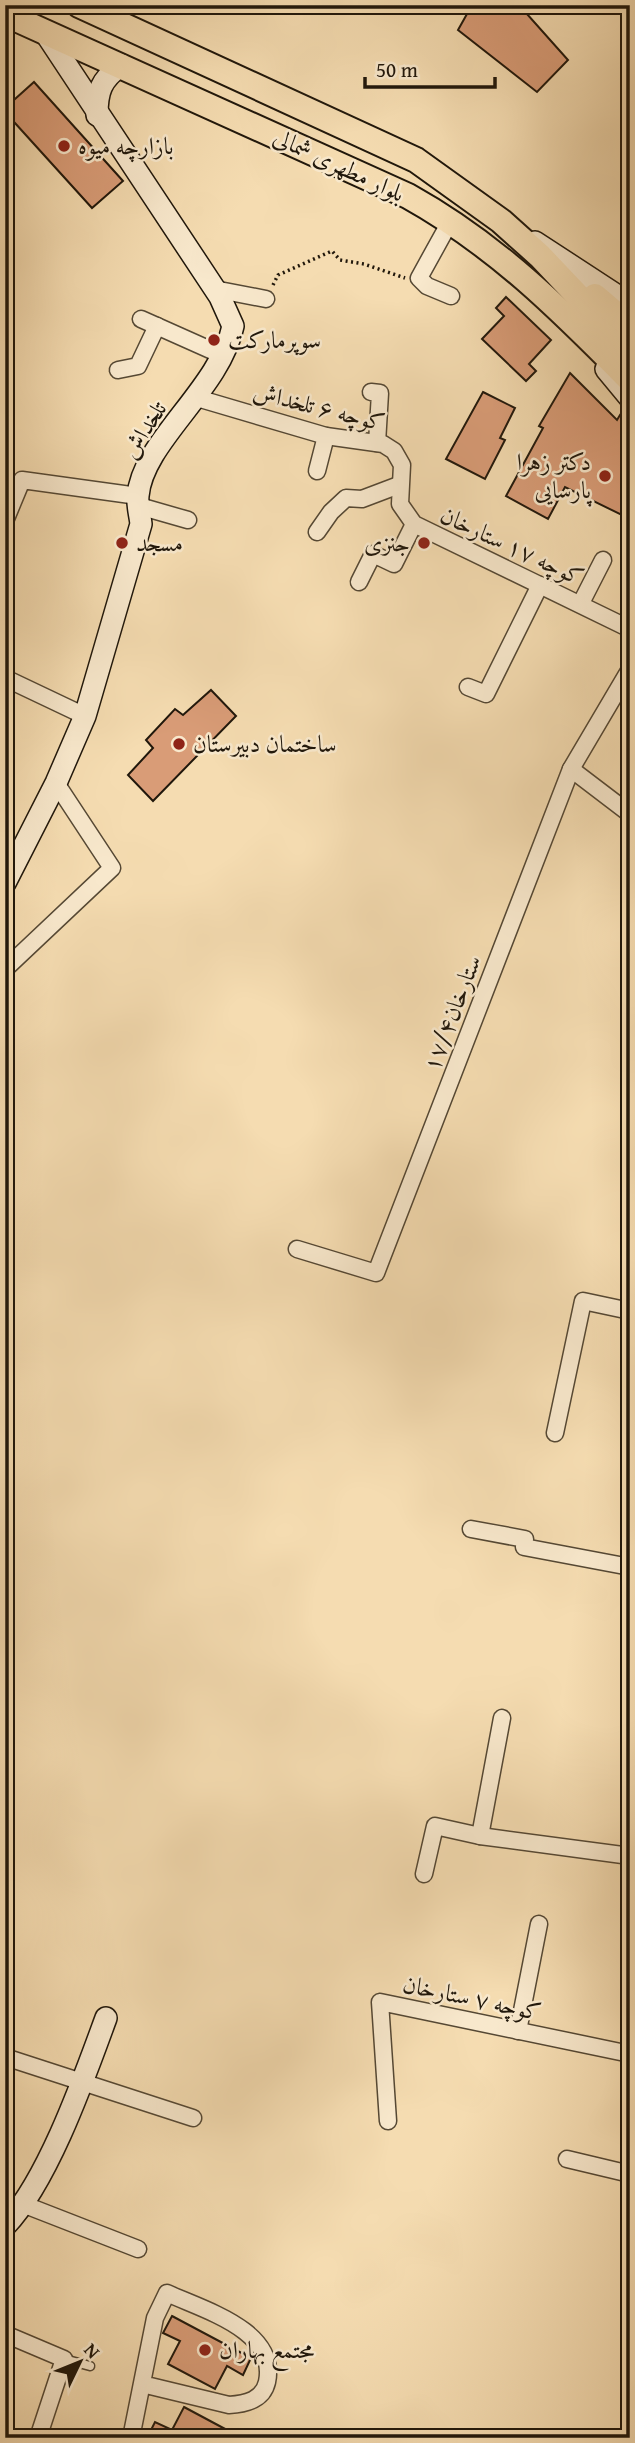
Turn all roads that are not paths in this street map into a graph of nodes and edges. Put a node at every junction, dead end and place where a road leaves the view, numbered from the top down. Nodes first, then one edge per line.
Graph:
1 (79, 5) edge
2 (5, 14) edge
3 (44, 31) junction
4 (121, 65) junction
5 (97, 116) junction
6 (451, 220) junction
7 (502, 221) junction
8 (214, 289) junction
9 (545, 294) junction
10 (451, 296) dead end
11 (266, 299) road end
12 (627, 316) edge
13 (141, 319) dead end
14 (157, 326) junction
15 (630, 351) edge
16 (224, 356) junction
17 (118, 370) dead end
18 (630, 380) edge
19 (370, 392) dead end
20 (197, 398) junction
21 (630, 398) edge
22 (326, 436) junction
23 (377, 443) junction
24 (317, 471) dead end
25 (398, 485) junction
26 (138, 500) junction
27 (188, 520) dead end
28 (5, 521) edge
29 (414, 524) junction
30 (317, 532) dead end
31 (603, 560) dead end
32 (359, 582) dead end
33 (540, 585) junction
34 (581, 603) junction
35 (630, 629) edge
36 (630, 669) edge
37 (5, 678) edge
38 (468, 687) dead end
39 (85, 716) junction
40 (571, 769) junction
41 (56, 783) junction
42 (630, 814) edge
43 (5, 883) edge
44 (5, 970) edge
45 (297, 1250) dead end
46 (630, 1311) edge
47 (555, 1433) dead end
48 (471, 1529) dead end
49 (630, 1567) edge
50 (502, 1717) dead end
51 (480, 1836) junction
52 (630, 1856) edge
53 (424, 1874) dead end
54 (539, 1924) dead end
55 (106, 2018) dead end
56 (517, 2031) junction
57 (630, 2054) edge
58 (5, 2057) edge
59 (82, 2083) junction
60 (193, 2118) dead end
61 (388, 2121) dead end
62 (567, 2159) dead end
63 (630, 2174) edge
64 (25, 2205) junction
65 (5, 2226) edge
66 (138, 2249) dead end
67 (5, 2334) edge
68 (64, 2359) junction
69 (90, 2366) dead end
70 (142, 2384) junction
71 (38, 2438) edge
72 (131, 2438) edge

1 - 7 main road, بلوار مطهرى شمالى
2 - 3 main road, بلوار مطهرى شمالى
3 - 4 main road, بلوار مطهرى شمالى
3 - 5 street, تلخداش
4 - 5 street
4 - 6 main road, بلوار مطهرى شمالى
5 - 8 street, تلخداش
6 - 9 main road, بلوار مطهرى شمالى
6 - 10 street
7 - 12 main road
7 - 15 main road, بلوار مطهرى شمالى
8 - 11 street
8 - 16 street, تلخداش
9 - 18 main road, بلوار مطهرى شمالى
9 - 21 street
13 - 14 street
14 - 16 street
14 - 17 street
16 - 20 street, تلخداش
19 - 23 street
20 - 22 street, کوچه ۶ تلخداش
20 - 26 street, تلخداش
22 - 23 street, کوچه ۶ تلخداش
22 - 24 street
23 - 25 street, کوچه ۶ تلخداش
25 - 29 street, کوچه ۱۷ ستارخان
25 - 30 street
26 - 27 street
26 - 28 street
26 - 39 street, تلخداش
29 - 32 street
29 - 33 street, کوچه ۱۷ ستارخان
31 - 34 street
33 - 34 street, کوچه ۱۷ ستارخان
33 - 38 street
34 - 35 street, کوچه ۱۷ ستارخان
36 - 40 street, ستارخان۱۷/۴
37 - 39 street
39 - 41 street, تلخداش
40 - 42 street
40 - 45 street, ستارخان۱۷/۴
41 - 43 street, تلخداش
41 - 44 street
46 - 47 street
48 - 49 street
50 - 51 street
51 - 52 street
51 - 53 street
54 - 56 street
55 - 59 street
56 - 57 street, کوچه ۷ ستارخان
56 - 61 street, کوچه ۷ ستارخان
58 - 59 street
59 - 60 street
59 - 64 street
62 - 63 street
64 - 65 street
64 - 66 street
67 - 68 street
68 - 69 lane
68 - 71 street
70 - 70 street
70 - 72 street

